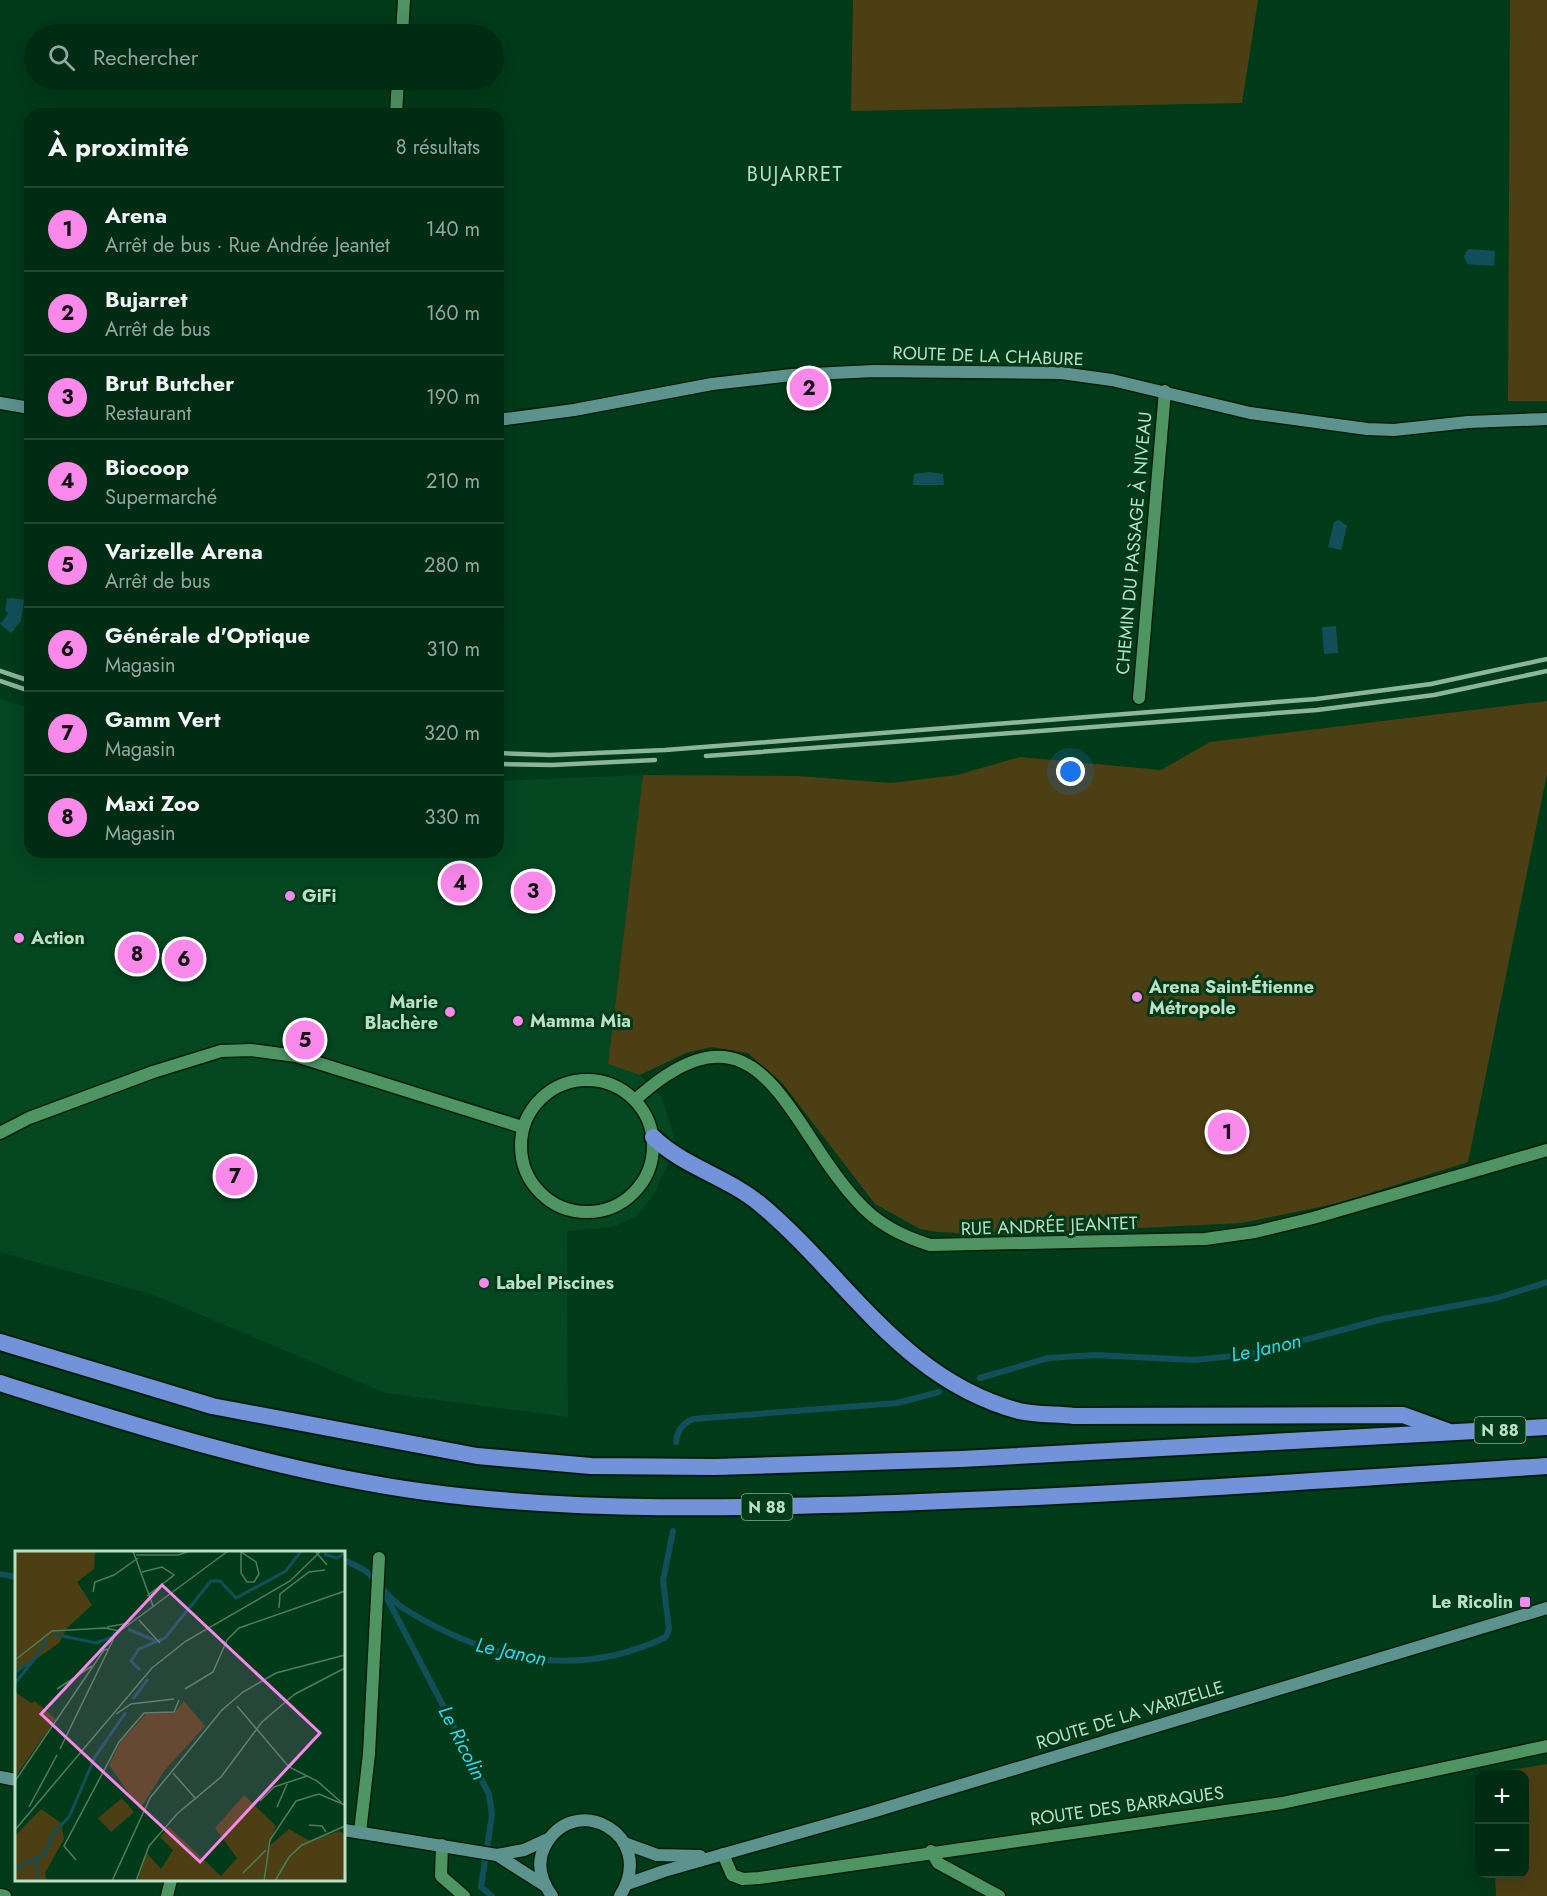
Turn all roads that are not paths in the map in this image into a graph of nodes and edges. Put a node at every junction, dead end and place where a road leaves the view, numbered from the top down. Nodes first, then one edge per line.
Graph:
1 (404, 0) edge
2 (403, 24) edge
3 (398, 90) edge
4 (397, 108) edge
5 (1165, 391) junction
6 (0, 403) edge
7 (24, 407) edge
8 (504, 419) edge
9 (1547, 419) edge
10 (1139, 698) dead end
11 (635, 1100) junction
12 (522, 1127) junction
13 (0, 1133) edge
14 (653, 1137) junction
15 (1547, 1150) edge
16 (0, 1342) edge
17 (0, 1383) edge
18 (1547, 1427) edge
19 (1453, 1434) junction
20 (1547, 1466) edge
21 (378, 1564) dead end
22 (1547, 1608) edge
23 (1547, 1746) edge
24 (0, 1777) edge
25 (15, 1779) edge
26 (345, 1830) edge
27 (360, 1832) junction
28 (548, 1839) junction
29 (624, 1843) junction
30 (442, 1845) junction
31 (931, 1851) junction
32 (723, 1854) junction
33 (497, 1855) junction
34 (171, 1881) edge
35 (627, 1884) junction
36 (544, 1885) junction
37 (0, 1895) edge
38 (5, 1896) edge
39 (167, 1896) edge
40 (464, 1896) edge
41 (552, 1896) edge
42 (620, 1896) edge
43 (999, 1896) edge

1 - 2 street
3 - 4 street
5 - 8 main road, ROUTE DE LA CHABURE
5 - 9 main road, ROUTE DE LA CHABURE
5 - 10 street, CHEMIN DU PASSAGE À NIVEAU
6 - 7 main road
11 - 12 street
11 - 14 street
11 - 15 street, RUE ANDRÉE JEANTET
12 - 13 street
12 - 14 street
14 - 19 highway
16 - 19 highway, N 88
17 - 20 highway, N 88
18 - 19 highway, N 88
21 - 27 street
22 - 32 main road, ROUTE DE LA VARIZELLE
23 - 31 street, ROUTE DES BARRAQUES
24 - 25 main road
26 - 27 main road
27 - 30 main road
28 - 29 main road
28 - 33 main road
28 - 36 main road
29 - 32 main road
29 - 35 main road
30 - 33 main road
30 - 40 street
31 - 32 street, ROUTE DES BARRAQUES
31 - 43 street
32 - 35 main road
33 - 36 main road
34 - 39 street
35 - 42 main road
36 - 41 main road
37 - 38 street

